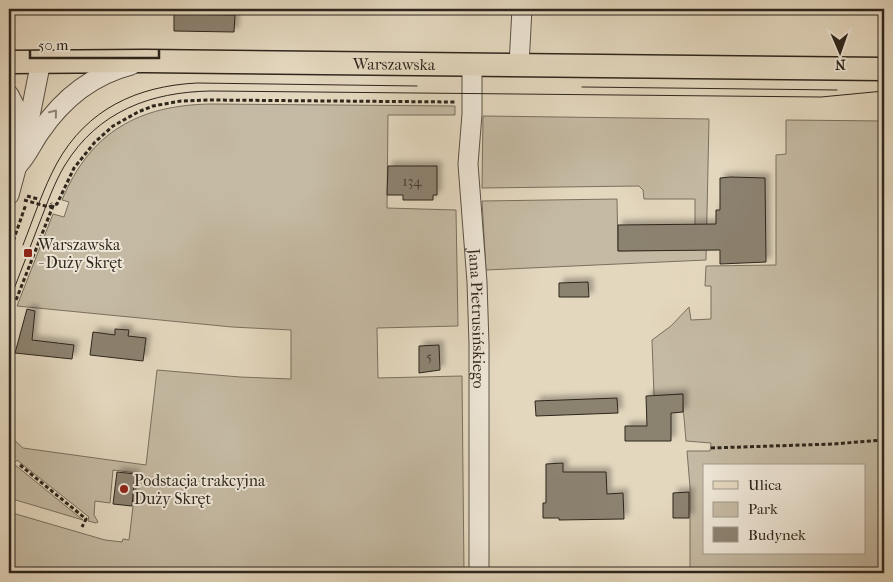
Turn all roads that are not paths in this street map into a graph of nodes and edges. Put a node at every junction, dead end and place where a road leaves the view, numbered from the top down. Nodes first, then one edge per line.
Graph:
1 (522, 9) edge
2 (41, 61) junction
3 (144, 61) junction
4 (9, 62) edge
5 (472, 65) junction
6 (519, 65) junction
7 (884, 69) edge
8 (9, 95) edge
9 (23, 142) junction
10 (16, 167) junction
11 (9, 195) edge
12 (479, 573) edge

1 - 6 street
2 - 3 main road, Warszawska
2 - 4 main road, Warszawska
2 - 9 street
3 - 5 main road, Warszawska
10 -> 3 street
5 - 6 main road, Warszawska
5 - 12 street, Jana Pietrusińskiego
6 - 7 main road, Warszawska
8 - 9 street
9 - 10 street
10 - 11 street

